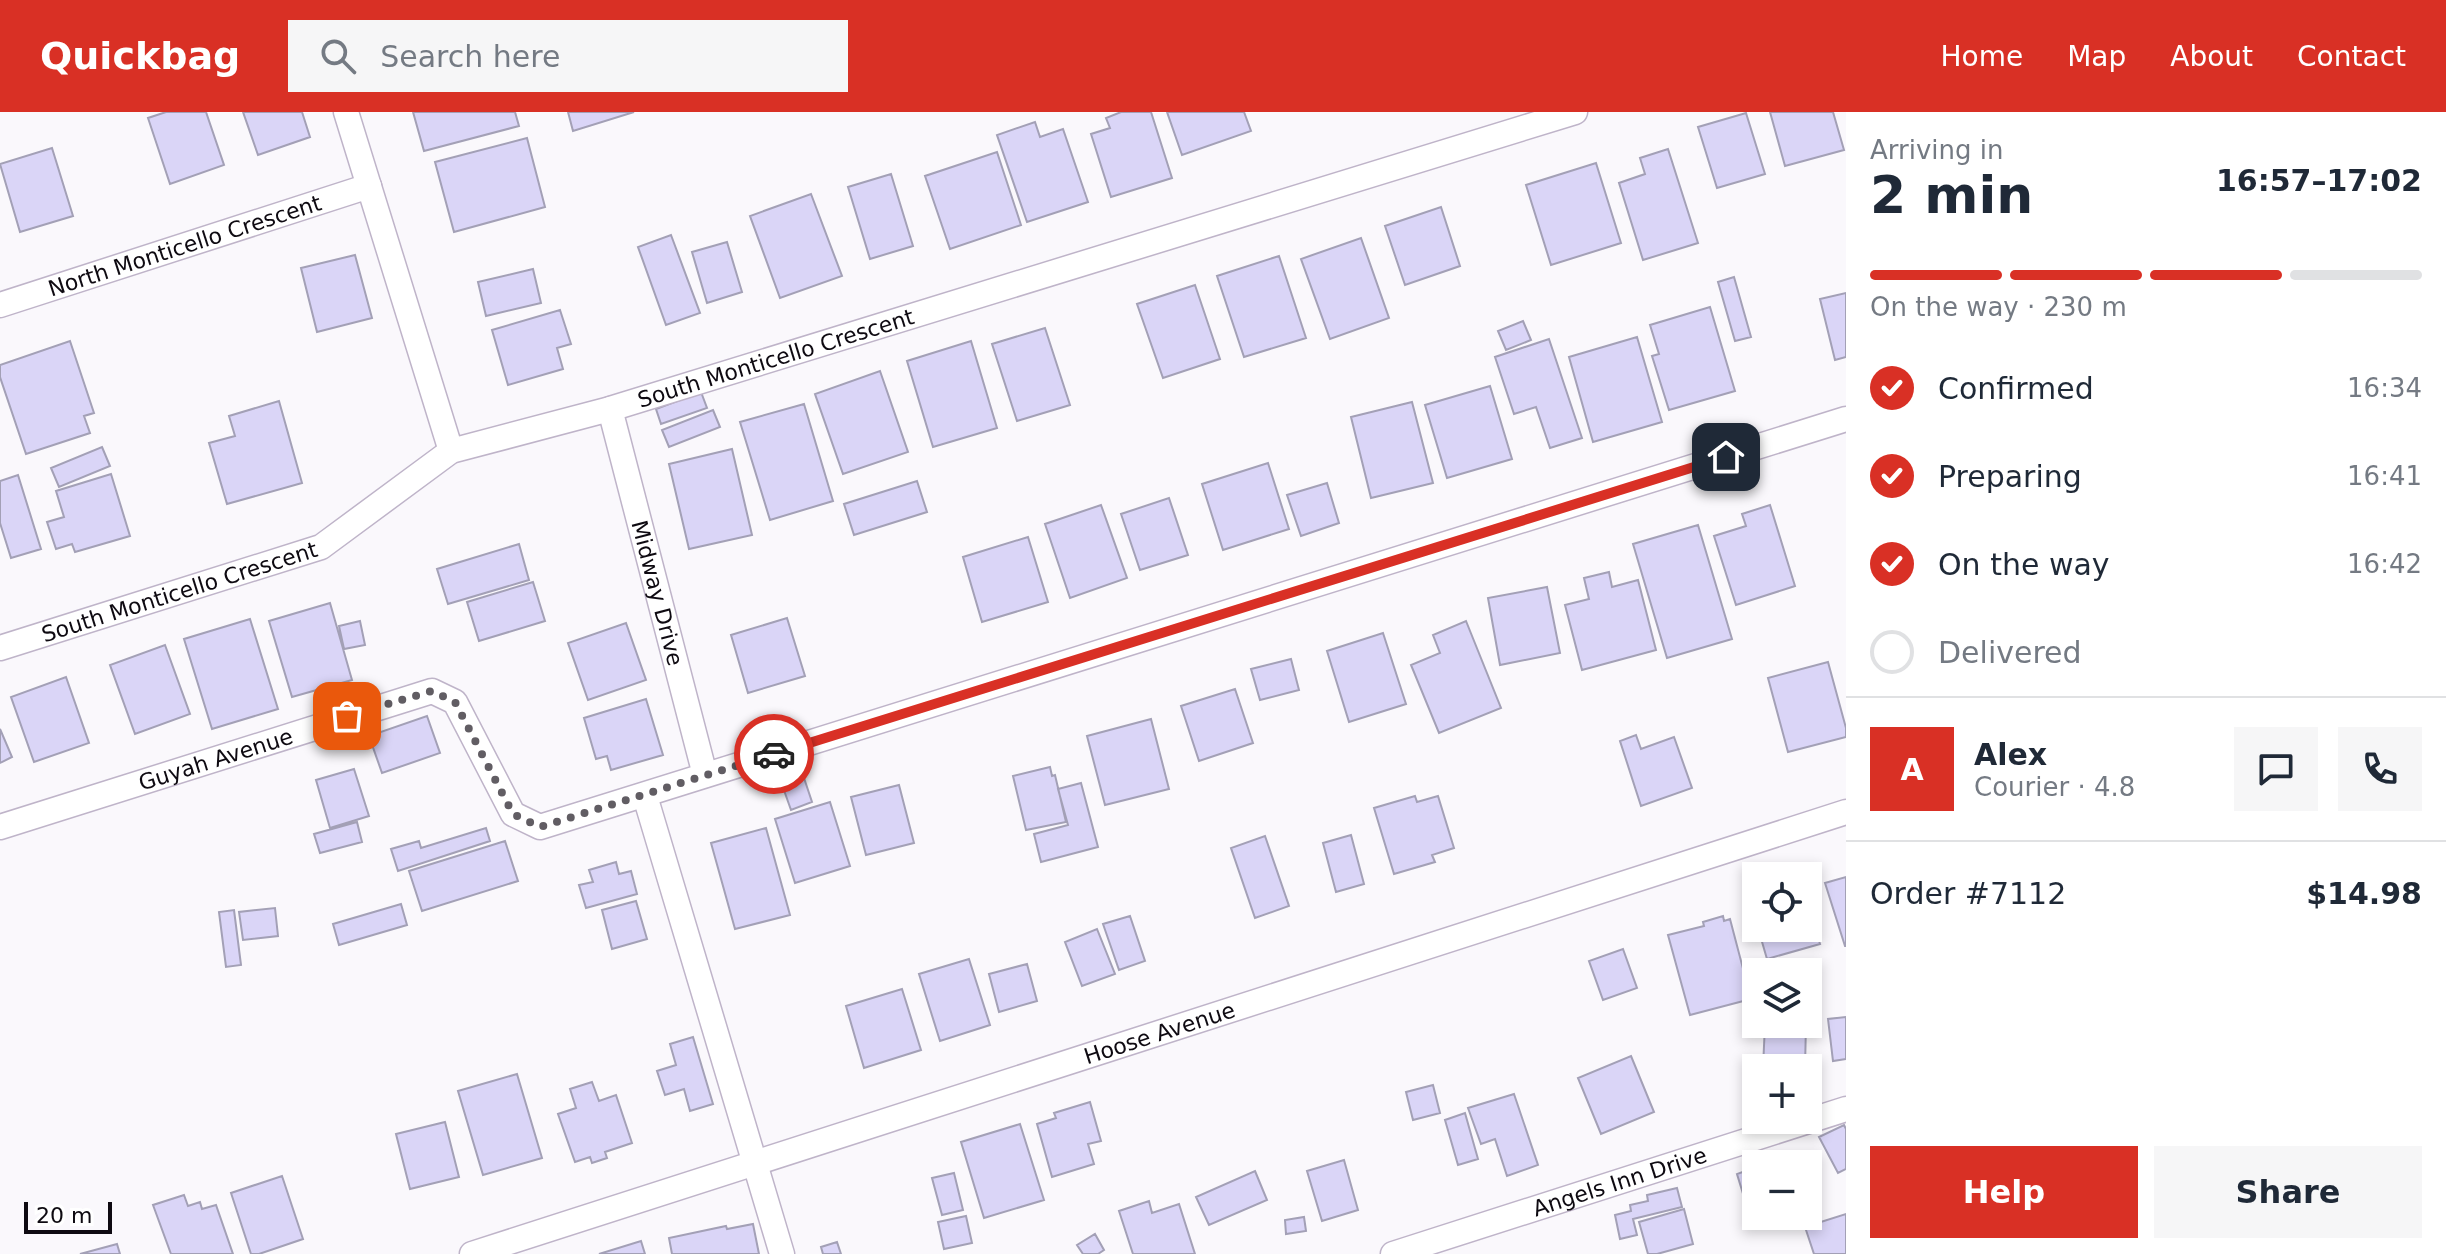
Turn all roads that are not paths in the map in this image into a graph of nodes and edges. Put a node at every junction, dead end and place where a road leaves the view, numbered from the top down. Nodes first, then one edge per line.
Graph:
1 (346, 112) edge
2 (1575, 112) edge
3 (369, 186) junction
4 (0, 305) edge
5 (610, 409) junction
6 (1846, 419) edge
7 (451, 451) junction
8 (0, 648) edge
9 (705, 775) junction
10 (645, 796) junction
11 (1846, 812) edge
12 (0, 827) edge
13 (1846, 1109) edge
14 (755, 1163) junction
15 (472, 1254) edge
16 (782, 1254) edge
17 (1393, 1254) edge

1 - 3 street
2 - 5 street, South Monticello Crescent
3 - 4 street, North Monticello Crescent
3 - 7 street
5 - 7 street, South Monticello Crescent
5 - 9 street, Midway Drive
6 - 9 street
7 - 8 street, South Monticello Crescent
9 - 10 street
10 - 12 street, Guyah Avenue
10 - 14 street
11 - 14 street, Hoose Avenue
13 - 17 street, Angels Inn Drive
14 - 15 street, Hoose Avenue
14 - 16 street

